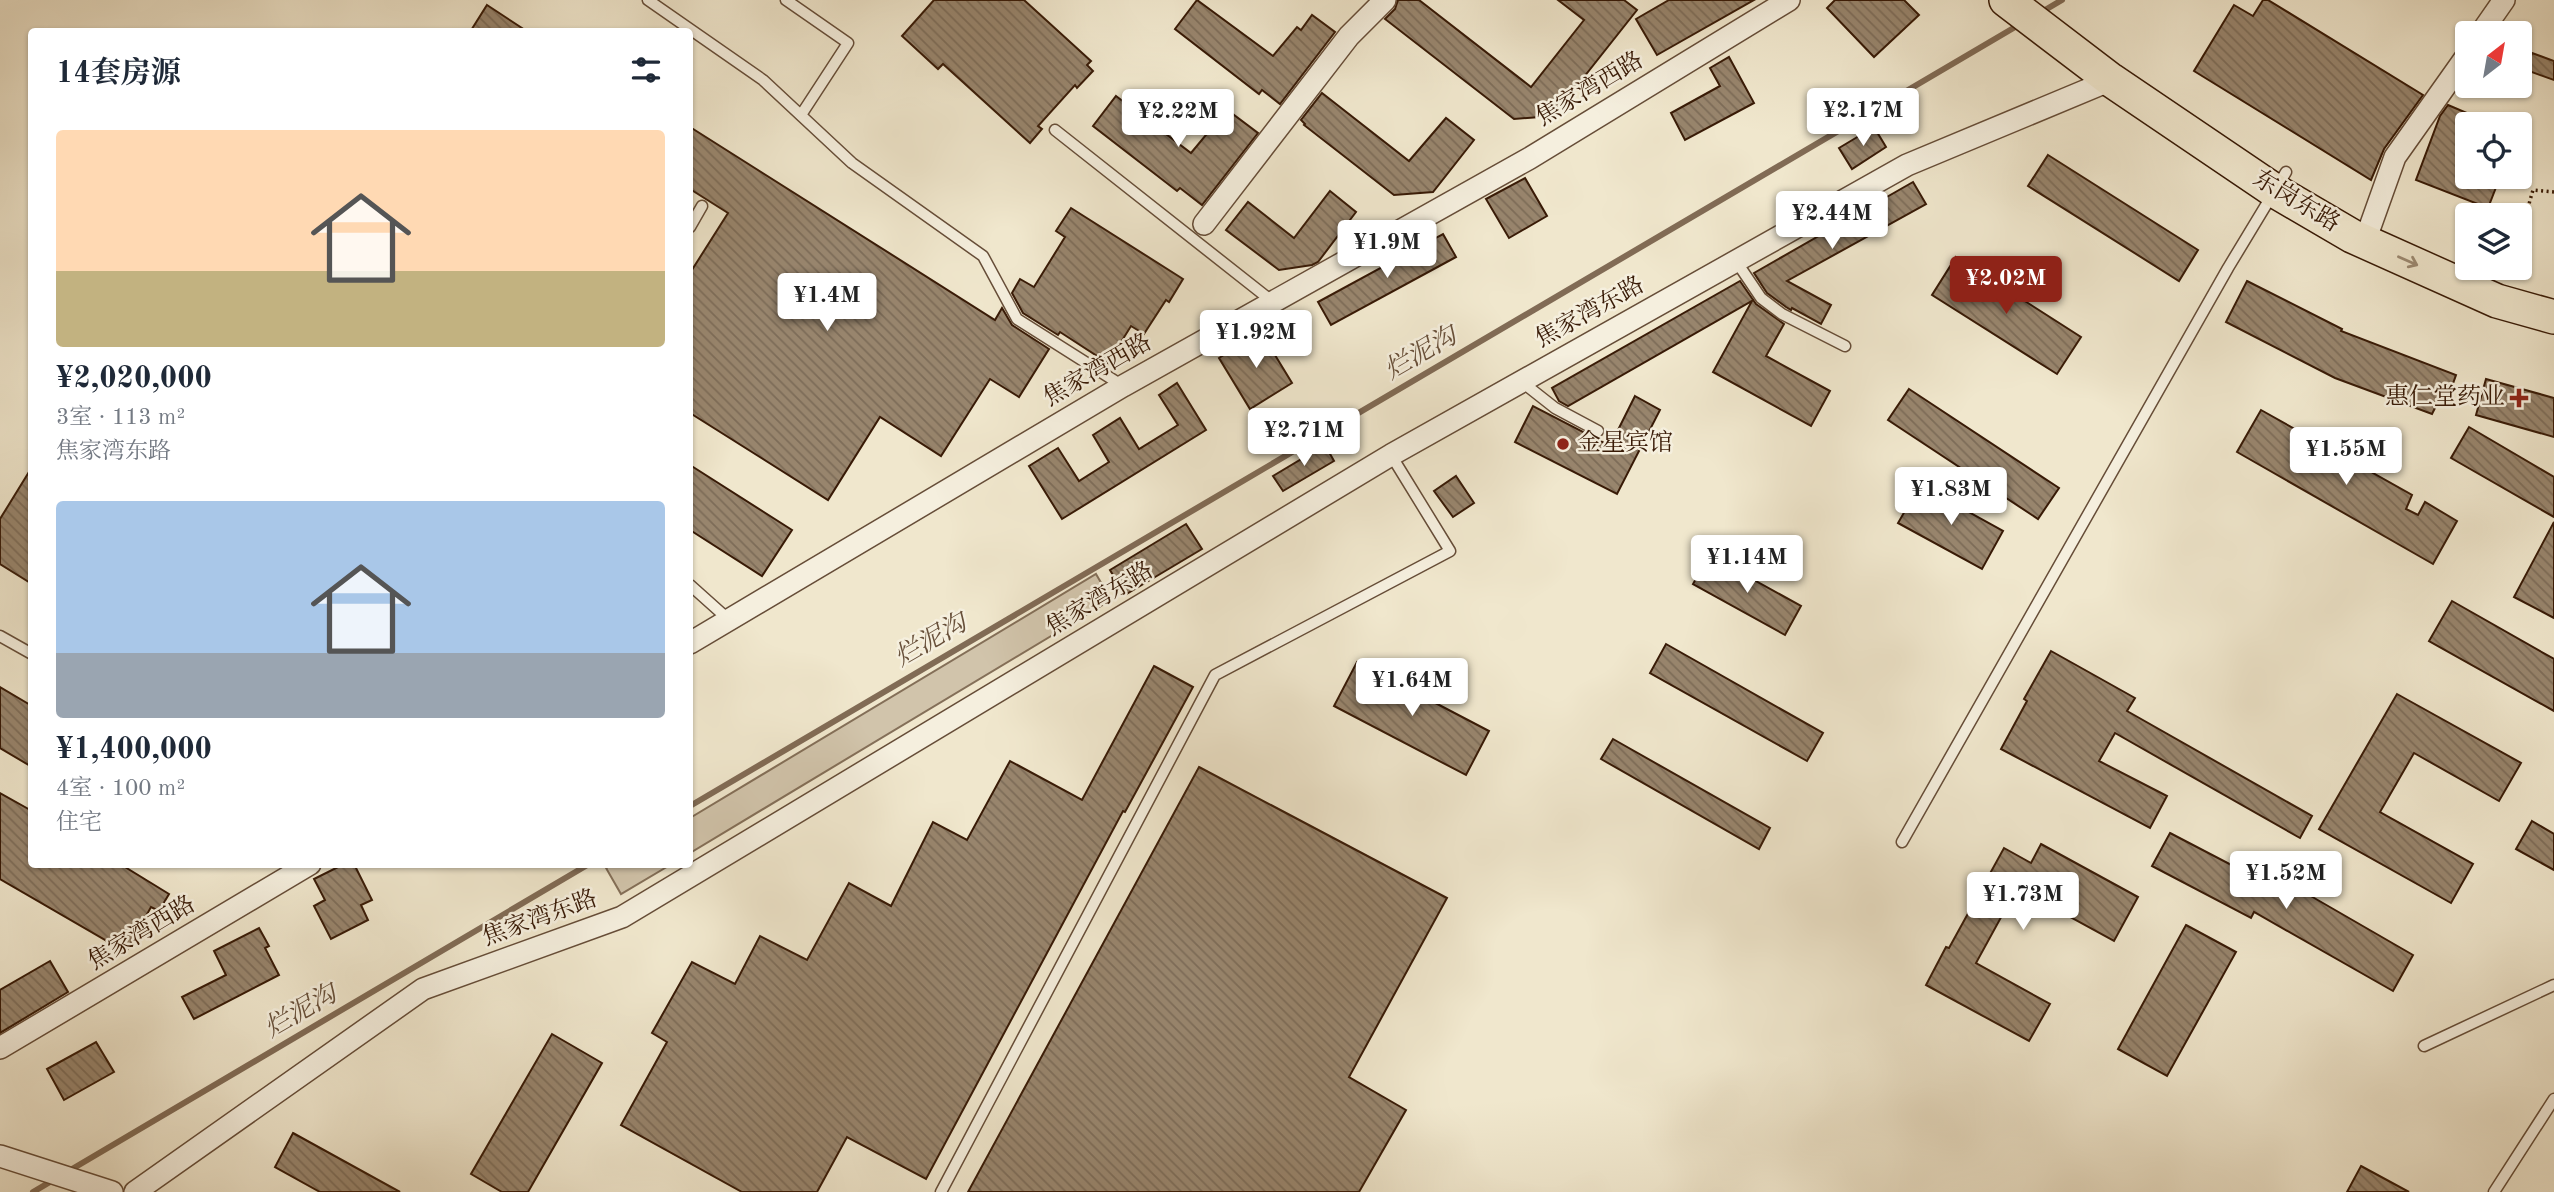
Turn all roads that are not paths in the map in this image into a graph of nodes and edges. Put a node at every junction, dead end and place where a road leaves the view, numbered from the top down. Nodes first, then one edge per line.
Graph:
1 (648, 0) edge
2 (786, 0) edge
3 (1385, 0) edge
4 (1789, 0) edge
5 (2006, 0) edge
6 (2042, 0) edge
7 (2504, 0) edge
8 (2489, 21) edge
9 (688, 28) edge
10 (693, 31) edge
11 (2070, 36) junction
12 (2455, 72) edge
13 (2110, 80) junction
14 (801, 115) junction
15 (1055, 130) dead end
16 (2280, 182) junction
17 (702, 206) dead end
18 (693, 222) edge
19 (1204, 224) dead end
20 (2369, 231) junction
21 (2455, 258) edge
22 (1736, 261) junction
23 (2520, 280) edge
24 (2554, 293) edge
25 (1273, 302) junction
26 (2554, 317) edge
27 (1845, 346) dead end
28 (1522, 382) junction
29 (1123, 386) junction
30 (1598, 431) dead end
31 (1391, 456) junction
32 (693, 588) edge
33 (728, 619) junction
34 (0, 636) edge
35 (693, 641) edge
36 (28, 652) edge
37 (1902, 842) dead end
38 (303, 868) edge
39 (2554, 985) edge
40 (2424, 1046) dead end
41 (0, 1048) edge
42 (2554, 1099) edge
43 (0, 1156) edge
44 (112, 1192) edge
45 (135, 1192) edge
46 (941, 1192) edge
47 (2494, 1192) edge

1 - 9 lane
2 - 14 lane
3 - 19 street
4 - 25 street, 焦家湾西路
5 - 11 main road
6 - 11 main road
7 - 8 street
10 - 14 lane
11 - 13 main road, 东岗东路
11 - 16 main road, 东岗东路
12 - 20 street
13 - 16 main road, 东岗东路
13 - 22 street, 焦家湾东路
14 - 29 lane
15 - 25 lane
16 - 20 main road, 东岗东路
16 - 37 lane
17 - 18 lane
20 - 21 main road, 东岗东路
20 -> 26 main road, 东岗东路
22 - 27 lane
22 - 28 street, 焦家湾东路
23 - 24 main road
25 - 29 street, 焦家湾西路
28 - 30 lane
28 - 31 street, 焦家湾东路
29 - 33 street, 焦家湾西路
31 - 45 street, 焦家湾东路
31 - 46 lane
32 - 33 lane
33 - 35 street, 焦家湾西路
34 - 36 lane
38 - 41 street, 焦家湾西路
39 - 40 lane
42 - 47 lane
43 - 44 street

